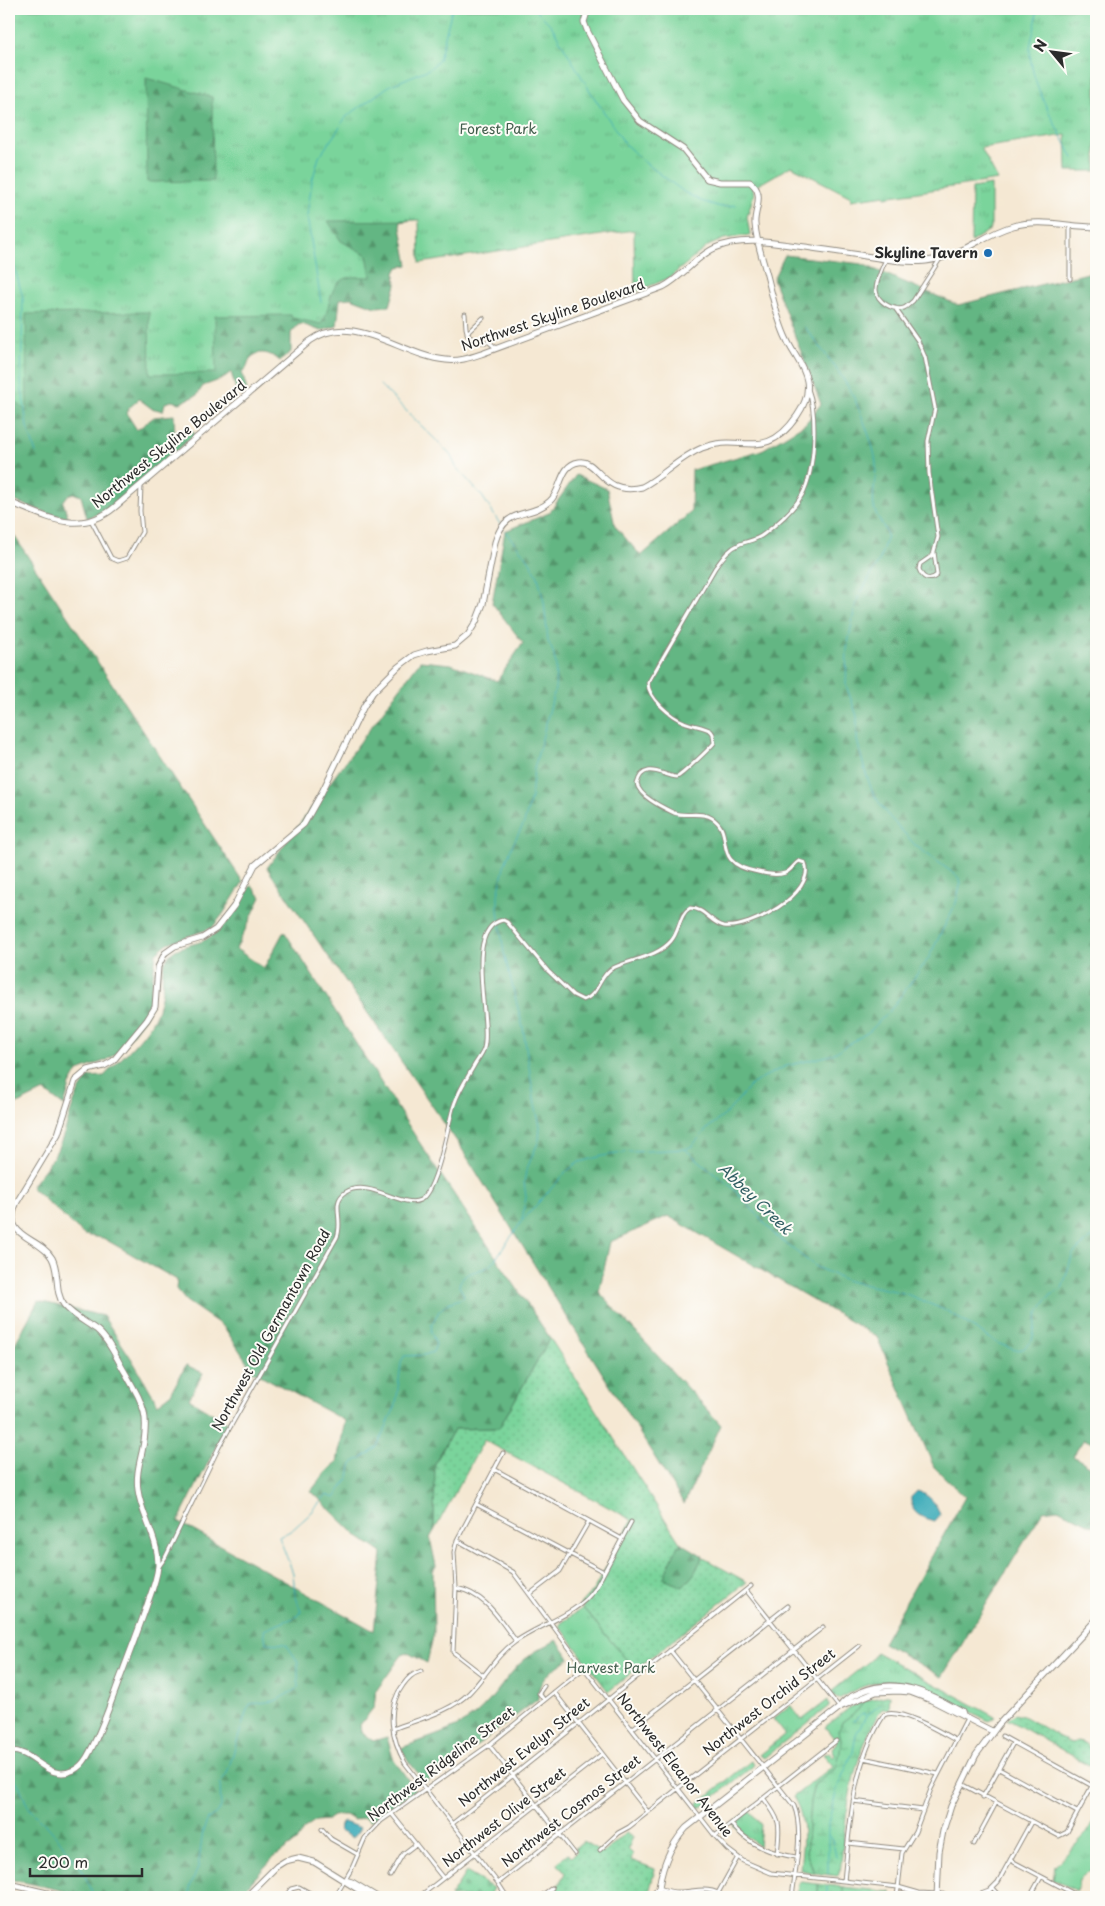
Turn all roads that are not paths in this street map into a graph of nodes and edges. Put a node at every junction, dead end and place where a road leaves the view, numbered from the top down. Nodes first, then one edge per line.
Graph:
1 (588, 9) edge
2 (1070, 226) junction
3 (1096, 227) edge
4 (758, 241) junction
5 (886, 259) junction
6 (940, 259) junction
7 (1070, 279) dead end
8 (895, 308) junction
9 (465, 314) dead end
10 (484, 318) dead end
11 (467, 333) junction
12 (496, 348) junction
13 (808, 389) junction
14 (141, 485) junction
15 (9, 502) edge
16 (92, 520) junction
17 (934, 552) junction
18 (503, 1453) dead end
19 (494, 1469) junction
20 (476, 1504) junction
21 (589, 1520) junction
22 (631, 1522) dead end
23 (622, 1538) junction
24 (457, 1540) junction
25 (570, 1555) junction
26 (158, 1568) junction
27 (604, 1572) junction
28 (751, 1586) dead end
29 (456, 1588) junction
30 (746, 1590) junction
31 (530, 1594) junction
32 (788, 1606) dead end
33 (770, 1620) junction
34 (1096, 1620) edge
35 (550, 1622) junction
36 (823, 1627) dead end
37 (516, 1641) junction
38 (858, 1646) dead end
39 (670, 1650) junction
40 (794, 1650) junction
41 (584, 1668) junction
42 (421, 1671) dead end
43 (484, 1676) junction
44 (817, 1679) junction
45 (694, 1680) junction
46 (544, 1686) dead end
47 (554, 1692) junction
48 (608, 1699) junction
49 (544, 1700) junction
50 (839, 1708) junction
51 (718, 1710) junction
52 (965, 1716) junction
53 (578, 1722) junction
54 (393, 1728) junction
55 (632, 1729) junction
56 (992, 1731) junction
57 (1002, 1736) dead end
58 (741, 1739) junction
59 (955, 1740) junction
60 (836, 1741) dead end
61 (1013, 1743) junction
62 (489, 1745) junction
63 (9, 1752) edge
64 (602, 1754) junction
65 (864, 1758) junction
66 (656, 1759) junction
67 (764, 1768) junction
68 (999, 1769) junction
69 (938, 1774) junction
70 (513, 1776) junction
71 (625, 1783) junction
72 (962, 1784) junction
73 (1092, 1786) junction
74 (779, 1787) junction
75 (678, 1788) junction
76 (1096, 1788) edge
77 (425, 1790) junction
78 (984, 1796) junction
79 (764, 1799) junction
80 (853, 1801) junction
81 (996, 1803) junction
82 (536, 1805) junction
83 (922, 1810) junction
84 (648, 1812) junction
85 (1078, 1812) junction
86 (391, 1813) junction
87 (701, 1816) junction
88 (1031, 1822) junction
89 (452, 1824) junction
90 (731, 1824) junction
91 (322, 1829) dead end
92 (560, 1834) junction
93 (715, 1836) junction
94 (848, 1843) junction
95 (416, 1844) junction
96 (974, 1844) dead end
97 (904, 1849) junction
98 (600, 1850) dead end
99 (357, 1854) junction
100 (475, 1854) junction
101 (575, 1854) dead end
102 (777, 1854) junction
103 (738, 1857) junction
104 (796, 1857) junction
105 (1010, 1860) junction
106 (390, 1876) dead end
107 (795, 1876) junction
108 (1041, 1877) junction
109 (443, 1878) junction
110 (344, 1880) junction
111 (844, 1881) junction
112 (498, 1883) junction
113 (9, 1884) edge
114 (898, 1887) junction
115 (552, 1888) dead end
116 (659, 1888) junction
117 (993, 1888) junction
118 (718, 1893) junction
119 (937, 1896) edge
120 (965, 1896) edge
121 (64, 1897) edge
122 (246, 1897) edge
123 (285, 1897) edge
124 (317, 1897) edge
125 (335, 1897) edge
126 (370, 1897) edge
127 (378, 1897) edge
128 (419, 1897) edge
129 (507, 1897) edge
130 (540, 1897) edge
131 (653, 1897) edge
132 (658, 1897) edge
133 (724, 1897) edge
134 (792, 1897) edge
135 (897, 1897) edge
136 (1001, 1897) edge
137 (1030, 1897) edge
138 (1080, 1897) edge

1 - 4 main road
2 - 3 main road, Northwest Skyline Boulevard
2 - 6 main road, Northwest Skyline Boulevard
2 - 7 street
4 - 5 main road, Northwest Skyline Boulevard
4 - 12 main road, Northwest Skyline Boulevard
4 - 13 main road
5 - 6 main road, Northwest Skyline Boulevard
5 - 8 street
6 - 8 street
8 - 17 street
9 - 11 street
10 - 11 street
11 - 12 street
12 - 14 main road, Northwest Skyline Boulevard
13 - 26 main road
13 - 26 street, Northwest Old Germantown Road
14 - 16 main road, Northwest Skyline Boulevard
14 - 16 street
15 - 16 main road, Northwest Skyline Boulevard
17 - 17 street
18 - 19 street
19 - 20 street
19 - 21 street
20 - 24 street
20 - 25 street
21 - 23 street
21 - 25 street
22 - 23 street
23 - 27 street
24 - 29 street
24 - 31 street, Northwest Eleanor Avenue
25 - 27 street
25 - 31 street
26 - 63 main road
27 - 35 street
28 - 30 street, Northwest Evelyn Street
29 - 37 street
29 - 43 street
30 - 33 street
30 - 39 street, Northwest Evelyn Street
31 - 35 street, Northwest Eleanor Avenue
32 - 33 street
33 - 40 street
33 - 45 street
34 - 56 main road
35 - 37 street
35 - 41 street, Northwest Eleanor Avenue
36 - 40 street, Northwest Cosmos Street
37 - 43 street
38 - 44 street, Northwest Orchid Street
39 - 45 street
39 - 48 street, Northwest Evelyn Street
40 - 44 street
40 - 51 street, Northwest Cosmos Street
41 - 47 street, Northwest Ridgeline Street
41 - 48 street, Northwest Eleanor Avenue
42 - 54 street
43 - 54 street
44 - 50 street
44 - 58 street, Northwest Orchid Street
45 - 51 street
45 - 55 street
46 - 49 street
47 - 49 street, Northwest Ridgeline Street
47 - 53 street
48 - 53 street, Northwest Evelyn Street
48 - 55 street, Northwest Eleanor Avenue
49 - 62 street, Northwest Ridgeline Street
50 - 52 main road
50 - 67 main road
51 - 58 street
51 - 66 street, Northwest Cosmos Street
52 - 56 main road
52 - 59 street
53 - 64 street
53 - 70 street, Northwest Evelyn Street
54 - 77 street
55 - 66 street, Northwest Eleanor Avenue
56 - 72 main road
57 - 61 street
58 - 67 street
58 - 75 street, Northwest Orchid Street
59 - 65 street
59 - 69 street
60 - 74 street
61 - 68 street
61 - 73 street
62 - 70 street
62 - 77 street, Northwest Ridgeline Street
64 - 71 street
64 - 82 street, Northwest Olive Street
65 - 69 street
65 - 80 street
66 - 71 street, Northwest Cosmos Street
66 - 75 street, Northwest Eleanor Avenue
67 - 74 street
67 - 87 main road
68 - 78 street
68 - 85 street
69 - 83 street
70 - 82 street
70 - 89 street, Northwest Evelyn Street
71 - 84 street
71 - 92 street, Northwest Cosmos Street
72 - 78 street
72 - 119 main road
73 - 76 street
73 - 85 street
74 - 79 street
74 - 104 street
75 - 84 street, Northwest Orchid Street
75 - 87 street, Northwest Eleanor Avenue
77 - 86 street, Northwest Ridgeline Street
77 - 89 street
78 - 81 street
79 - 90 street
79 - 102 street
80 - 83 street
80 - 94 street
81 - 88 street
81 - 96 street
82 - 92 street
82 - 100 street, Northwest Olive Street
83 - 97 street
84 - 98 street, Northwest Orchid Street
85 - 88 street
86 - 95 street
86 - 99 street, Northwest Ridgeline Street
87 - 93 street, Northwest Eleanor Avenue
87 - 116 main road
88 - 105 street
89 - 100 street
90 - 93 street
90 - 102 street
91 - 99 street
92 - 101 street
92 - 112 street, Northwest Cosmos Street
93 - 103 street, Northwest Eleanor Avenue
94 - 97 street
94 - 111 street
95 - 106 street
95 - 109 street
97 - 114 street
99 - 110 street, Northwest Ridgeline Street
100 - 109 street, Northwest Olive Street
100 - 112 street
102 - 104 street
103 - 107 street, Northwest Eleanor Avenue
103 - 118 street
104 - 107 street
105 - 108 street
105 - 117 street
107 - 111 street, Northwest Eleanor Avenue
107 - 134 street
108 - 137 street
108 - 138 street
109 - 128 street, Northwest Olive Street
110 - 122 main road
110 - 125 street, Northwest Ridgeline Street
110 - 126 main road
110 - 127 main road
111 - 114 street, Northwest Eleanor Avenue
112 - 129 street
113 - 121 main road
114 - 119 street, Northwest Eleanor Avenue
114 - 135 street
115 - 130 street
116 - 118 street
116 - 131 main road
116 - 132 main road
117 - 120 street, Northwest Eleanor Avenue
117 - 136 street
118 - 133 street
119 - 120 street, Northwest Eleanor Avenue
123 - 124 street

